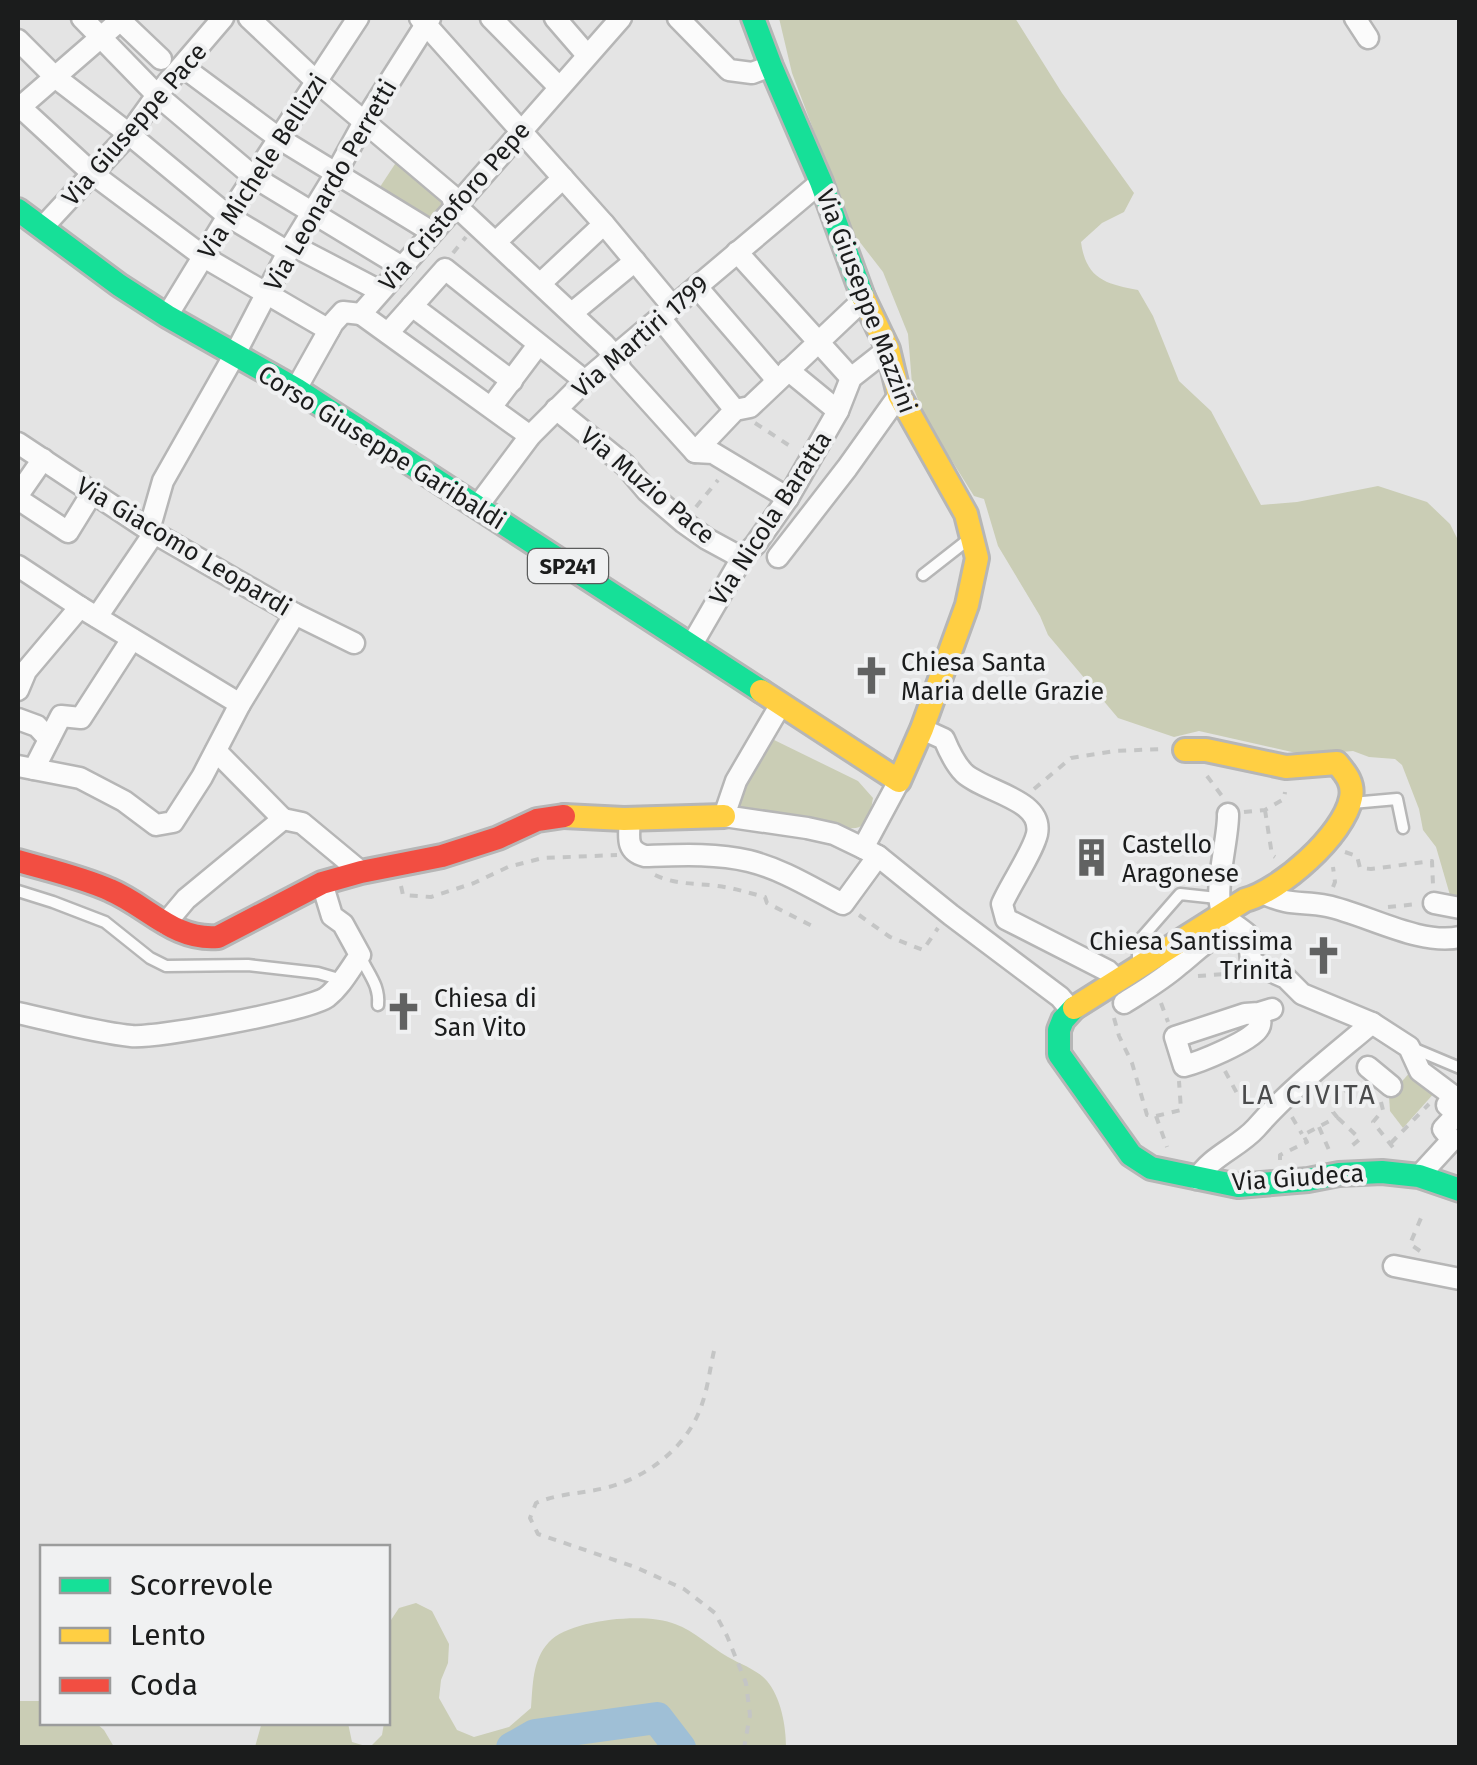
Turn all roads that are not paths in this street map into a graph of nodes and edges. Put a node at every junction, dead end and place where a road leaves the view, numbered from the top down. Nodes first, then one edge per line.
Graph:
1 (82, 18) edge
2 (223, 18) edge
3 (249, 18) edge
4 (358, 18) edge
5 (490, 18) edge
6 (555, 18) edge
7 (678, 18) edge
8 (754, 18) edge
9 (1355, 18) edge
10 (121, 19) edge
11 (618, 19) edge
12 (425, 20) edge
13 (102, 37) junction
14 (1368, 38) dead end
15 (18, 40) edge
16 (587, 55) junction
17 (162, 59) dead end
18 (771, 66) junction
19 (183, 67) junction
20 (55, 78) junction
21 (316, 81) junction
22 (559, 88) junction
23 (157, 95) junction
24 (18, 107) edge
25 (364, 122) junction
26 (520, 130) junction
27 (129, 134) junction
28 (280, 139) junction
29 (92, 174) junction
30 (335, 174) junction
31 (254, 177) junction
32 (563, 178) junction
33 (821, 182) junction
34 (456, 204) junction
35 (18, 210) edge
36 (310, 213) junction
37 (228, 216) junction
38 (604, 224) junction
39 (42, 228) junction
40 (432, 232) junction
41 (496, 242) junction
42 (290, 248) junction
43 (737, 252) junction
44 (204, 257) junction
45 (634, 261) junction
46 (402, 267) junction
47 (541, 283) junction
48 (697, 287) junction
49 (380, 291) junction
50 (267, 295) junction
51 (864, 299) junction
52 (412, 306) junction
53 (666, 312) junction
54 (572, 313) junction
55 (362, 314) junction
56 (168, 316) junction
57 (329, 330) junction
58 (388, 333) junction
59 (817, 342) junction
60 (538, 345) junction
61 (888, 349) junction
62 (235, 354) junction
63 (615, 356) junction
64 (782, 375) junction
65 (851, 378) junction
66 (512, 381) junction
67 (584, 381) junction
68 (296, 389) junction
69 (899, 395) junction
70 (492, 406) junction
71 (556, 409) junction
72 (735, 410) junction
73 (838, 411) junction
74 (530, 436) junction
75 (18, 443) edge
76 (695, 452) junction
77 (42, 459) junction
78 (92, 493) junction
79 (18, 497) edge
80 (788, 498) junction
81 (478, 508) junction
82 (151, 532) junction
83 (974, 536) junction
84 (778, 557) dead end
85 (742, 558) junction
86 (18, 566) edge
87 (923, 575) dead end
88 (88, 612) junction
89 (295, 614) junction
90 (132, 639) junction
91 (354, 643) dead end
92 (691, 646) junction
93 (18, 690) edge
94 (240, 704) junction
95 (781, 704) junction
96 (18, 719) edge
97 (922, 728) junction
98 (49, 740) junction
99 (216, 750) junction
100 (1186, 750) road end
101 (26, 767) edge
102 (898, 781) junction
103 (1351, 804) junction
104 (1228, 814) road end
105 (724, 816) junction
106 (283, 819) junction
107 (634, 819) junction
108 (1402, 828) dead end
109 (870, 846) junction
110 (18, 861) edge
111 (361, 872) junction
112 (322, 883) junction
113 (18, 891) edge
114 (1264, 891) junction
115 (1434, 903) road end
116 (1460, 908) edge
117 (1226, 912) junction
118 (165, 924) junction
119 (1460, 938) edge
120 (360, 954) junction
121 (1145, 976) junction
122 (343, 981) junction
123 (1120, 992) junction
124 (1302, 994) junction
125 (378, 1005) dead end
126 (1072, 1010) junction
127 (1269, 1010) junction
128 (18, 1014) edge
129 (1372, 1023) junction
130 (1409, 1047) junction
131 (1368, 1067) road end
132 (1460, 1068) edge
133 (1388, 1094) dead end
134 (1452, 1096) edge
135 (1419, 1176) junction
136 (1198, 1179) junction
137 (1460, 1190) edge
138 (1394, 1266) dead end
139 (1460, 1279) edge

1 - 13 street
2 - 19 street, Via Giuseppe Pace
3 - 21 street
4 - 21 street, Via Michele Bellizzi
5 - 22 street
6 - 16 street
7 - 18 street
8 - 18 main road, Via Giuseppe Mazzini
9 - 14 street
10 - 13 street
10 - 17 street
11 - 16 street, Via Cristoforo Pepe
12 - 25 street, Via Leonardo Perretti
12 - 26 street
13 - 20 street
13 - 23 street
15 - 20 street
16 - 22 street, Via Cristoforo Pepe
18 - 33 main road, Via Giuseppe Mazzini
19 - 23 street, Via Giuseppe Pace
19 - 28 street
20 - 24 street
20 - 27 street
21 - 25 street
21 - 28 street, Via Michele Bellizzi
22 - 26 street, Via Cristoforo Pepe
23 - 27 street, Via Giuseppe Pace
23 - 31 street
24 - 29 street
25 - 30 street, Via Leonardo Perretti
25 - 34 street
26 - 32 street
26 - 34 street, Via Cristoforo Pepe
27 - 29 street, Via Giuseppe Pace
27 - 37 street
28 - 30 street
28 - 31 street, Via Michele Bellizzi
29 - 39 street, Via Giuseppe Pace
29 - 44 street
30 - 36 street, Via Leonardo Perretti
30 - 40 street
31 - 36 street
31 - 37 street, Via Michele Bellizzi
32 - 38 street
32 - 41 street
33 - 43 street, Via Martiri 1799
33 - 51 main road, Via Giuseppe Mazzini
34 - 40 street, Via Cristoforo Pepe
34 - 41 street
35 - 39 main road, Corso Giuseppe Garibaldi / SP241
36 - 42 street, Via Leonardo Perretti
36 - 46 street
37 - 42 street
37 - 44 street, Via Michele Bellizzi
38 - 45 street
38 - 47 street
39 - 56 main road, Corso Giuseppe Garibaldi / SP241
40 - 46 street, Via Cristoforo Pepe
41 - 47 street
42 - 49 street
42 - 50 street, Via Leonardo Perretti
43 - 48 street, Via Martiri 1799
43 - 59 street
44 - 50 street
44 - 56 street, Via Michele Bellizzi
45 - 53 street
45 - 54 street
46 - 49 street, Via Cristoforo Pepe
47 - 54 street
48 - 53 street, Via Martiri 1799
48 - 64 street
49 - 55 street, Via Cristoforo Pepe
50 - 57 street
50 - 62 street, Via Leonardo Perretti
51 - 59 street
51 - 61 main road, Via Giuseppe Mazzini
52 - 58 street
52 - 60 street
52 - 66 street
53 - 63 street, Via Martiri 1799
53 - 72 street
54 - 63 street
55 - 57 street, Via Cristoforo Pepe
55 - 58 street
56 - 62 main road, Corso Giuseppe Garibaldi / SP241
57 - 68 street
58 - 70 street
59 - 64 street
59 - 65 street
60 - 66 street
60 - 67 street
61 - 65 street
61 - 69 main road, Via Giuseppe Mazzini
62 - 68 main road, Corso Giuseppe Garibaldi / SP241
62 - 82 street, Via Leonardo Perretti
63 - 67 street, Via Martiri 1799
63 - 76 street
64 - 72 street
64 - 73 street
65 - 73 street, Via Nicola Baratta
66 - 70 street
67 - 71 street, Via Martiri 1799
68 - 81 main road, Corso Giuseppe Garibaldi / SP241
69 - 83 main road, Via Giuseppe Mazzini
69 - 84 street
70 - 74 street
71 - 74 street, Via Martiri 1799
71 - 85 street, Via Muzio Pace
72 - 76 street
73 - 80 street, Via Nicola Baratta
74 - 81 street, Via Martiri 1799
75 - 77 street, Via Giacomo Leopardi
76 - 80 street
77 - 78 street, Via Giacomo Leopardi
77 - 79 street
78 - 79 street
78 - 82 street, Via Giacomo Leopardi
80 - 85 street, Via Nicola Baratta
81 - 92 main road, Corso Giuseppe Garibaldi / SP241
82 - 88 street, Via Leonardo Perretti
82 - 89 street, Via Giacomo Leopardi
83 - 87 lane
83 - 97 main road, Via Giuseppe Mazzini
85 - 92 street, Via Nicola Baratta
86 - 88 street
88 - 90 street
88 - 93 street, Via Leonardo Perretti
89 - 91 street, Via Giacomo Leopardi
89 - 94 street
90 - 94 street
90 - 98 street
92 - 95 main road, Corso Giuseppe Garibaldi / SP241
94 - 99 street
95 - 102 main road, Corso Giuseppe Garibaldi / SP241
95 - 105 street
96 - 98 street
97 - 102 main road, Via Giuseppe Mazzini
97 - 123 street
98 - 101 street
99 - 101 street
99 - 106 street
100 - 103 main road
102 - 109 street
103 - 108 lane
103 - 114 main road
104 - 117 street
105 - 107 main road
105 - 109 street
106 - 111 street
106 - 118 street
107 - 109 street
107 - 111 main road
109 - 126 street
110 - 118 main road
111 - 112 main road
112 - 118 main road
112 - 120 street
113 - 122 lane
114 - 117 main road
114 - 119 street
115 - 116 street
117 - 121 main road
117 - 121 street
117 - 121 lane
117 - 124 street
120 - 122 street
120 - 125 lane
121 - 123 main road
122 - 128 street
123 - 126 main road
124 - 127 street
124 - 129 street
126 - 136 main road, Via Giudeca
127 - 127 street
129 - 130 street
129 - 136 street
130 - 132 lane
130 - 134 street
131 - 133 street
134 - 135 street
135 - 136 main road, Via Giudeca
135 - 137 main road, Via Giudeca
138 - 139 street

